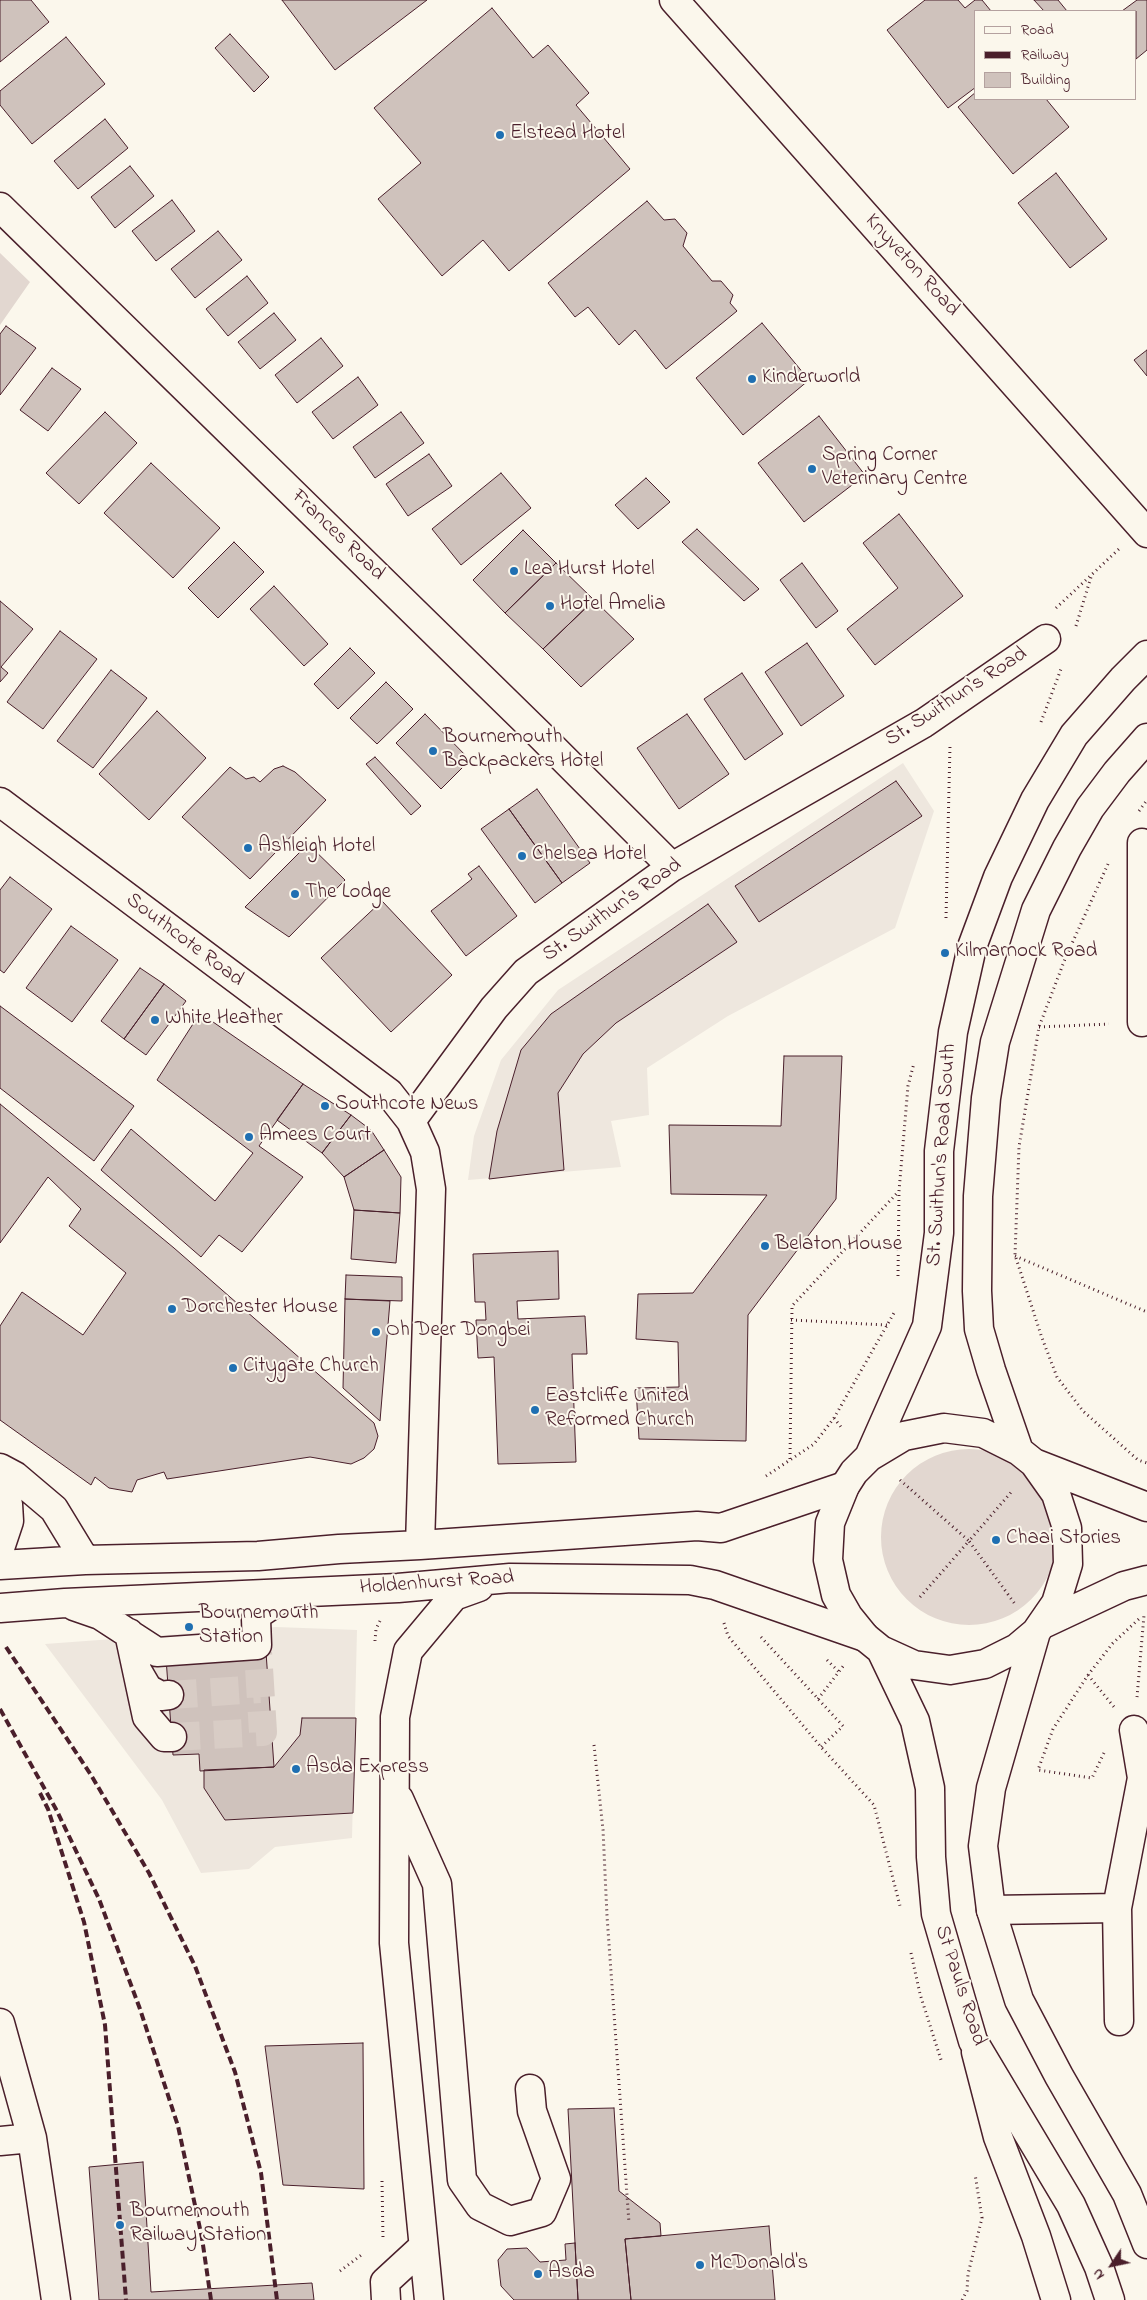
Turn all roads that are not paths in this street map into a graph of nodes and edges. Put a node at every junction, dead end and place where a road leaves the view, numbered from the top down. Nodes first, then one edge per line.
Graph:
1 (680, 2) edge
2 (0, 207) edge
3 (1144, 529) edge
4 (1046, 639) road end
5 (1147, 655) edge
6 (1147, 738) edge
7 (0, 802) edge
8 (1142, 844) dead end
9 (672, 867) junction
10 (1144, 956) edge
11 (1142, 1022) road end
12 (411, 1121) junction
13 (869, 1457) junction
14 (1026, 1457) junction
15 (0, 1468) edge
16 (845, 1486) junction
17 (0, 1488) edge
18 (1147, 1507) edge
19 (420, 1545) junction
20 (0, 1548) edge
21 (85, 1560) junction
22 (0, 1565) edge
23 (510, 1578) junction
24 (1147, 1580) edge
25 (290, 1594) junction
26 (65, 1603) junction
27 (0, 1608) edge
28 (1040, 1628) junction
29 (129, 1633) junction
30 (873, 1643) junction
31 (138, 1672) junction
32 (169, 1695) tunnel mouth
33 (1134, 1730) road end
34 (172, 1737) tunnel mouth
35 (1144, 1778) edge
36 (395, 1791) junction
37 (1117, 1908) junction
38 (991, 1910) junction
39 (1119, 2021) dead end
40 (0, 2023) edge
41 (973, 2041) junction
42 (530, 2089) dead end
43 (32, 2138) junction
44 (0, 2142) edge
45 (1145, 2234) edge
46 (423, 2247) junction
47 (56, 2300) edge
48 (386, 2300) edge
49 (429, 2300) edge
50 (1056, 2300) edge
51 (1110, 2300) edge

1 - 3 street, Knyveton Road
2 - 9 street, Frances Road
4 - 9 street, St. Swithun's Road
5 - 13 street, St. Swithun's Road South
6 - 14 street, St. Swithun's Road South
7 - 12 street, Southcote Road
8 - 10 street
9 - 12 street, St. Swithun's Road
10 - 11 street
12 - 19 street
13 - 14 street
13 - 16 street
14 - 18 street
14 - 28 street
15 - 21 street
16 - 19 street, Holdenhurst Road
16 - 30 street
17 - 20 street
19 - 21 street, Holdenhurst Road
21 - 22 street, Holdenhurst Road
23 - 25 street, Holdenhurst Road
23 - 30 street, Holdenhurst Road
23 - 36 street
24 - 28 street
25 - 26 street, Holdenhurst Road
25 - 29 street
26 - 27 street, Holdenhurst Road
26 - 29 street
28 - 30 street, Holdenhurst Road
28 - 38 street
29 - 31 street
30 - 41 street, St Pauls Road
31 - 32 street
31 - 34 street
33 - 35 street
35 - 37 street
36 - 42 street
36 - 46 street
37 - 38 street
37 - 39 street
38 - 45 street
40 - 43 street
41 - 50 street
41 - 51 street, St Pauls Road
43 - 44 street
43 - 47 street
46 - 48 street
46 - 49 street

